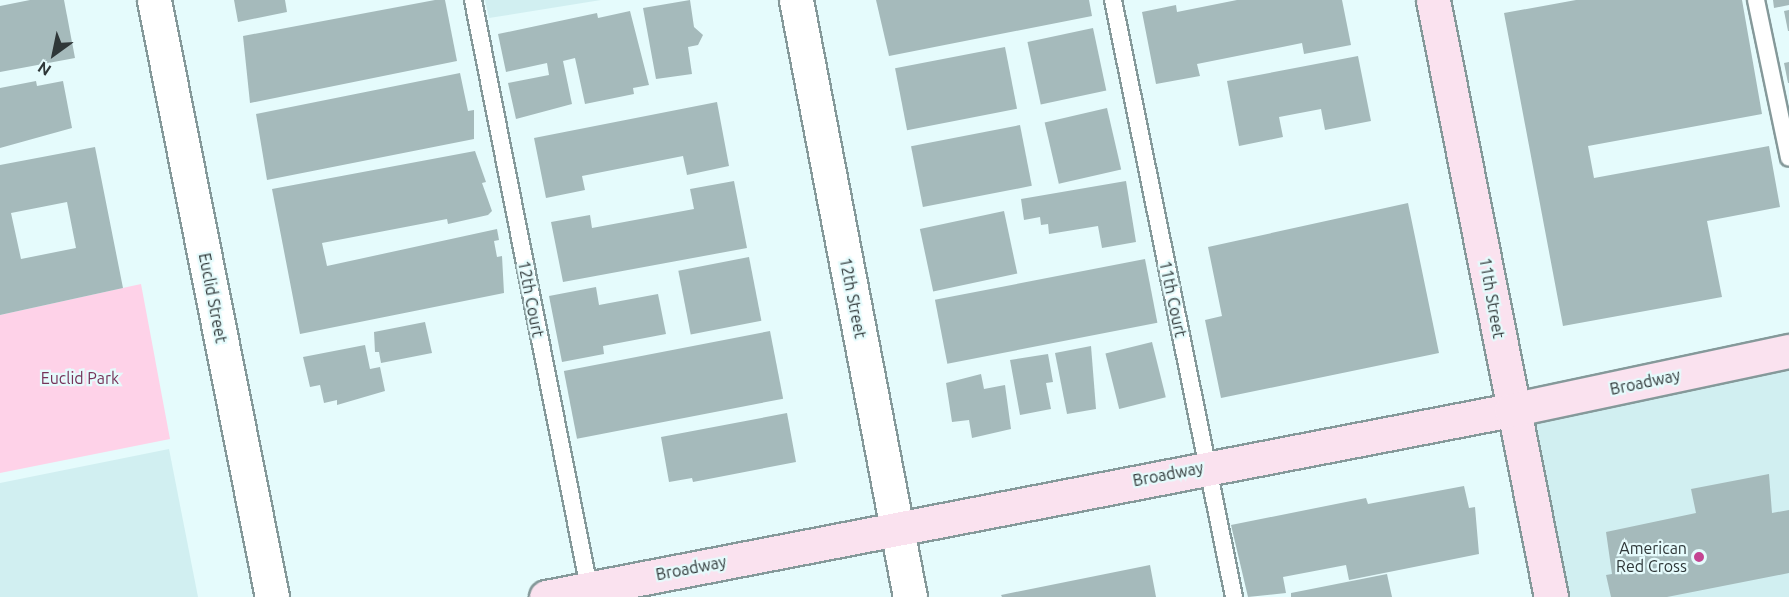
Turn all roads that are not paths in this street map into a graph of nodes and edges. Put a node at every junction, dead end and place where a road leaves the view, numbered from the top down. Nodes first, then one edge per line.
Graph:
1 (154, 0) edge
2 (472, 0) edge
3 (796, 0) edge
4 (1113, 0) edge
5 (1433, 0) edge
6 (1756, 0) edge
7 (1789, 158) edge
8 (1789, 351) edge
9 (1511, 410) junction
10 (1208, 466) junction
11 (897, 528) junction
12 (590, 593) edge
13 (272, 597) edge
14 (546, 597) edge
15 (910, 597) edge
16 (1234, 597) edge
17 (1551, 597) edge

1 - 13 street, Euclid Street
2 - 12 lane, 12th Court
3 - 11 street, 12th Street
4 - 10 lane, 11th Court
5 - 9 street, 11th Street
6 - 7 lane
8 - 9 street, Broadway
9 - 10 street, Broadway
9 - 17 street, 11th Street
10 - 11 street, Broadway
10 - 16 lane, 11th Court
11 - 12 street, Broadway
11 - 15 street, 12th Street
12 - 14 street, Broadway

